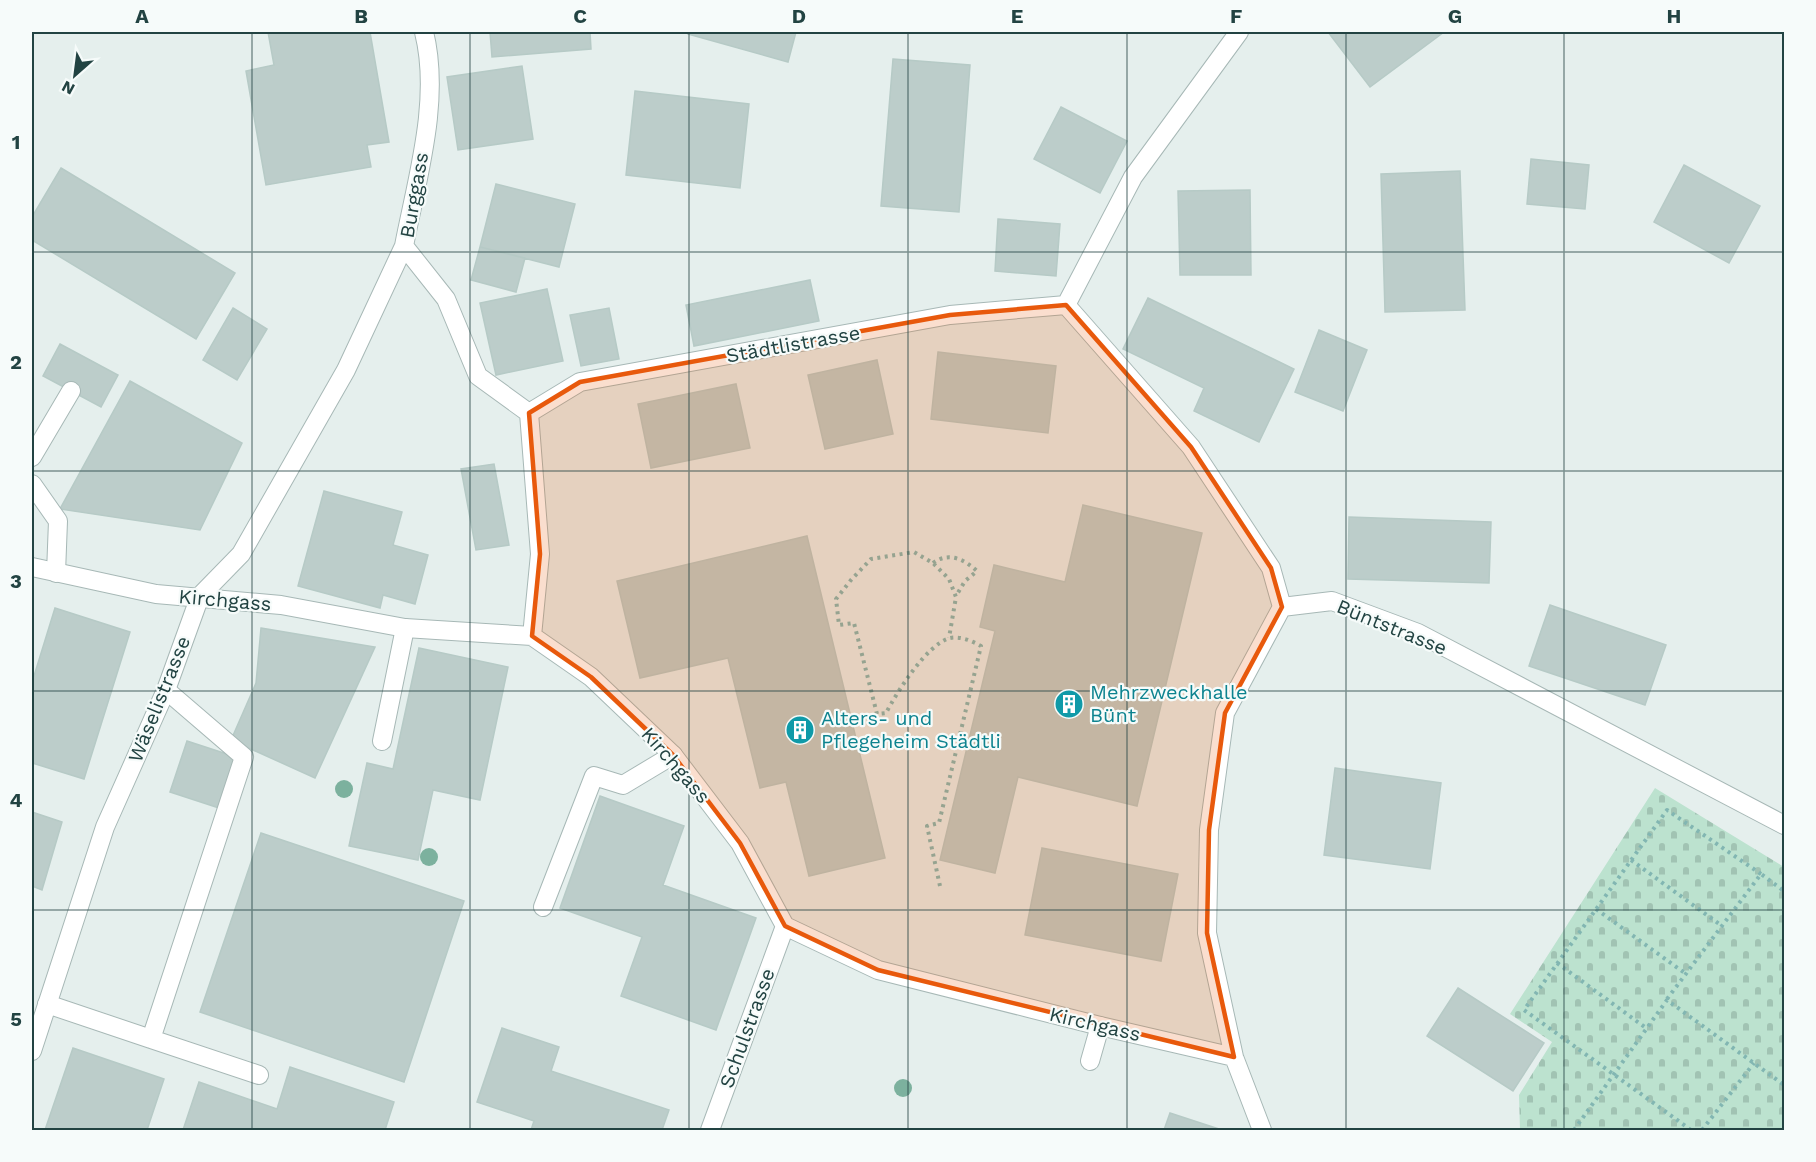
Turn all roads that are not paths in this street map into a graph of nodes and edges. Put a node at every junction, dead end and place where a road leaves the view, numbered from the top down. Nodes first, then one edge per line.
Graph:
1 (424, 32) edge
2 (1239, 32) edge
3 (404, 246) junction
4 (1065, 305) junction
5 (71, 391) dead end
6 (530, 413) junction
7 (32, 457) edge
8 (32, 484) edge
9 (32, 567) edge
10 (56, 573) junction
11 (200, 596) junction
12 (1282, 607) junction
13 (405, 627) junction
14 (532, 636) junction
15 (166, 690) junction
16 (382, 741) dead end
17 (674, 755) junction
18 (1785, 825) edge
19 (543, 907) dead end
20 (785, 926) junction
21 (47, 1004) junction
22 (1100, 1026) junction
23 (151, 1039) junction
24 (32, 1051) edge
25 (1234, 1057) junction
26 (1090, 1060) dead end
27 (259, 1075) dead end
28 (710, 1131) edge
29 (1262, 1131) edge

1 - 3 street, Burggass
2 - 4 street
3 - 6 street, Burggass
3 - 11 street, Wäselistrasse
4 - 6 street, Städtlistrasse
4 - 12 street
5 - 7 street
6 - 14 street
8 - 10 street
9 - 10 street, Kirchgass
10 - 11 street, Kirchgass
11 - 13 street, Kirchgass
11 - 15 street, Wäselistrasse
12 - 18 street, Büntstrasse
12 - 25 street
13 - 14 street, Kirchgass
13 - 16 street
14 - 17 street, Kirchgass
15 - 21 street, Wäselistrasse
15 - 23 street
17 - 19 street
17 - 20 street, Kirchgass
20 - 22 street, Kirchgass
20 - 28 street, Schulstrasse
21 - 23 street
21 - 24 street, Wäselistrasse
22 - 25 street, Kirchgass
22 - 26 street
23 - 27 street
25 - 29 street

